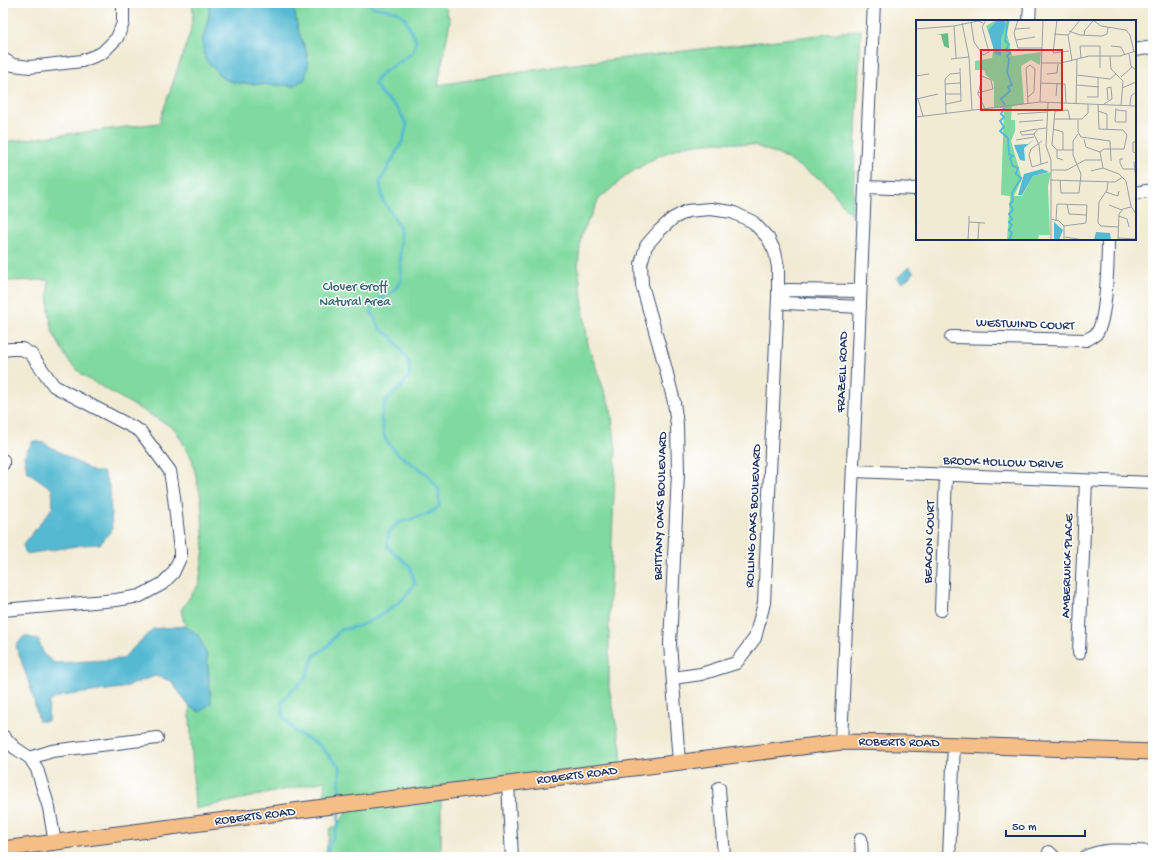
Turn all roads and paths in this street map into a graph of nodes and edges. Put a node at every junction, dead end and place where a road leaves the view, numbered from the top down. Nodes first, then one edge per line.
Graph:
1 (123, 3) edge
2 (874, 3) edge
3 (1030, 3) edge
4 (1029, 20) edge
5 (1153, 47) edge
6 (1136, 50) edge
7 (3, 59) edge
8 (865, 187) junction
9 (916, 189) edge
10 (1153, 190) edge
11 (1136, 192) edge
12 (1108, 240) edge
13 (860, 291) junction
14 (778, 298) junction
15 (860, 307) junction
16 (951, 337) dead end
17 (3, 350) edge
18 (3, 460) edge
19 (3, 464) edge
20 (853, 471) junction
21 (946, 475) junction
22 (1086, 481) junction
23 (1153, 483) edge
24 (3, 610) edge
25 (941, 610) dead end
26 (1079, 653) dead end
27 (673, 678) junction
28 (3, 736) edge
29 (157, 738) dead end
30 (841, 742) junction
31 (954, 744) junction
32 (1153, 752) edge
33 (30, 758) junction
34 (679, 762) junction
35 (508, 784) junction
36 (719, 788) dead end
37 (861, 839) dead end
38 (55, 843) junction
39 (3, 849) edge
40 (1153, 852) edge
41 (512, 857) edge
42 (724, 857) edge
43 (862, 857) edge
44 (949, 857) edge
45 (1085, 857) edge

1 - 7 street
2 - 8 street, FRAZELL ROAD
3 - 4 street
5 - 6 street
8 - 9 street
8 - 13 street, FRAZELL ROAD
10 - 11 street
12 - 16 street, WESTWIND COURT
13 - 14 street
13 - 15 street, FRAZELL ROAD
14 - 15 street
14 - 27 street, ROLLING OAKS BOULEVARD
14 - 27 street, BRITTANY OAKS BOULEVARD
15 - 20 street, FRAZELL ROAD
17 - 24 street
18 - 19 street
20 - 21 street, BROOK HOLLOW DRIVE
20 - 30 street, FRAZELL ROAD
21 - 22 street, BROOK HOLLOW DRIVE
21 - 25 street, BEACON COURT
22 - 23 street, BROOK HOLLOW DRIVE
22 - 26 street, AMBERWICK PLACE
27 - 34 street, BRITTANY OAKS BOULEVARD
28 - 33 street
29 - 33 street
30 - 31 main road, ROBERTS ROAD
30 - 34 main road, ROBERTS ROAD
31 - 32 main road, ROBERTS ROAD
31 - 44 street
33 - 38 street
34 - 35 main road, ROBERTS ROAD
35 - 38 main road, ROBERTS ROAD
35 - 41 street
36 - 42 street
37 - 43 street
38 - 39 main road, ROBERTS ROAD
40 - 45 street

